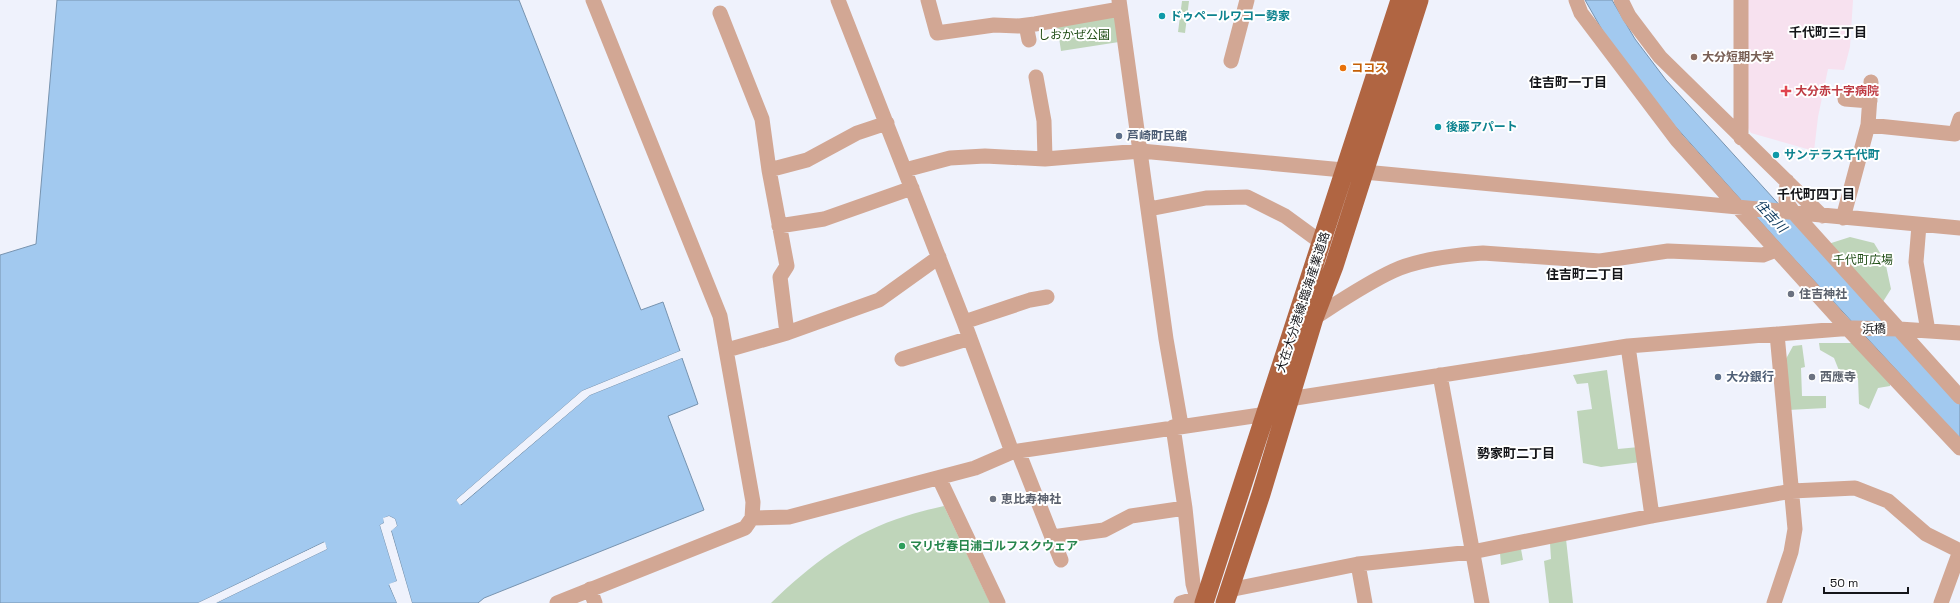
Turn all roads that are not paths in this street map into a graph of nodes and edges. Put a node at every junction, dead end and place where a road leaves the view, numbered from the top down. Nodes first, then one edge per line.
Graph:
1 (593, 0) edge
2 (838, 0) edge
3 (928, 0) edge
4 (1247, 0) edge
5 (1400, 0) edge
6 (1419, 0) edge
7 (1576, 0) edge
8 (1621, 0) edge
9 (1741, 0) edge
10 (1119, 4) edge
11 (720, 12) dead end
12 (1231, 61) dead end
13 (1036, 77) dead end
14 (1871, 82) dead end
15 (1845, 99) dead end
16 (1870, 101) junction
17 (887, 123) junction
18 (1959, 124) edge
19 (1868, 125) junction
20 (1741, 138) junction
21 (1141, 151) junction
22 (1045, 158) junction
23 (769, 170) junction
24 (905, 170) junction
25 (1345, 170) junction
26 (1364, 172) junction
27 (1787, 180) junction
28 (912, 188) junction
29 (1742, 208) junction
30 (1149, 209) junction
31 (1792, 213) junction
32 (1822, 216) junction
33 (1842, 218) junction
34 (1919, 225) junction
35 (779, 226) junction
36 (1960, 228) edge
37 (1322, 242) junction
38 (1776, 250) junction
39 (939, 257) junction
40 (1048, 297) dead end
41 (1314, 318) junction
42 (964, 322) junction
43 (1850, 328) junction
44 (1898, 329) junction
45 (1928, 331) junction
46 (787, 333) junction
47 (1960, 333) edge
48 (1778, 334) junction
49 (970, 338) junction
50 (1628, 346) junction
51 (727, 350) junction
52 (902, 359) dead end
53 (1440, 376) junction
54 (1960, 397) edge
55 (1290, 399) junction
56 (1267, 414) junction
57 (1177, 426) junction
58 (1960, 448) edge
59 (1015, 451) junction
60 (939, 478) junction
61 (1792, 491) junction
62 (1185, 508) junction
63 (1652, 516) junction
64 (752, 518) junction
65 (1052, 537) junction
66 (1960, 551) edge
67 (1472, 552) junction
68 (1061, 560) dead end
69 (1358, 564) junction
70 (1957, 567) edge
71 (592, 596) edge
72 (1227, 596) edge
73 (1202, 599) edge
74 (557, 603) edge
75 (998, 603) edge
76 (1181, 603) edge
77 (1365, 603) edge
78 (1482, 603) edge
79 (1774, 603) edge
80 (1941, 603) edge

1 - 51 street
2 - 17 street
3 - 10 street
4 - 12 street
5 - 25 main road, 大在大分港線;臨海産業道路
6 - 26 main road, 大在大分港線;臨海産業道路
7 - 29 street
8 - 20 street
9 - 20 street
10 - 21 street
11 - 23 street
13 - 22 street
14 - 16 street
15 - 16 street
16 - 19 street
17 - 23 street
17 - 24 street
18 - 19 street
19 - 33 street
20 - 27 street
21 - 22 street
21 - 25 street
21 - 30 street
22 - 24 street
23 - 35 street
24 - 28 street
25 - 26 street
25 - 37 main road, 大在大分港線;臨海産業道路
26 - 29 street
26 - 41 main road, 大在大分港線;臨海産業道路
27 - 31 street
27 - 32 street
28 - 35 street
28 - 39 street
29 - 31 street
29 - 38 street
30 - 37 street
30 - 57 street
31 - 32 street
31 - 44 street
32 - 33 street
33 - 34 street
34 - 36 street
34 - 45 street
35 - 46 street
37 - 56 main road, 大在大分港線;臨海産業道路
38 - 41 street
38 - 43 street
39 - 42 street
39 - 46 street
40 - 42 street
41 - 55 main road, 大在大分港線;臨海産業道路
42 - 49 street
43 - 44 street, 浜橋
43 - 48 street, 浜橋
43 - 58 street
44 - 45 street, 浜橋
44 - 54 street
45 - 47 street, 浜橋
46 - 51 street
48 - 50 street, 浜橋
48 - 61 street
49 - 52 street
49 - 59 street
50 - 53 street, 浜橋
50 - 63 street
51 - 64 street
53 - 55 street, 浜橋
53 - 67 street
55 - 56 street
55 - 72 main road, 大在大分港線;臨海産業道路
56 - 57 street
56 - 73 main road, 大在大分港線;臨海産業道路
57 - 59 street
57 - 62 street
59 - 60 street
59 - 65 street
60 - 64 street
60 - 75 street
61 - 63 street
61 - 66 street
61 - 79 street
62 - 65 street
62 - 73 street
63 - 67 street
64 - 71 street
65 - 68 street
66 - 70 street
67 - 69 street
67 - 78 street
69 - 72 street
69 - 77 street
70 - 80 street
71 - 74 street
73 - 76 street

